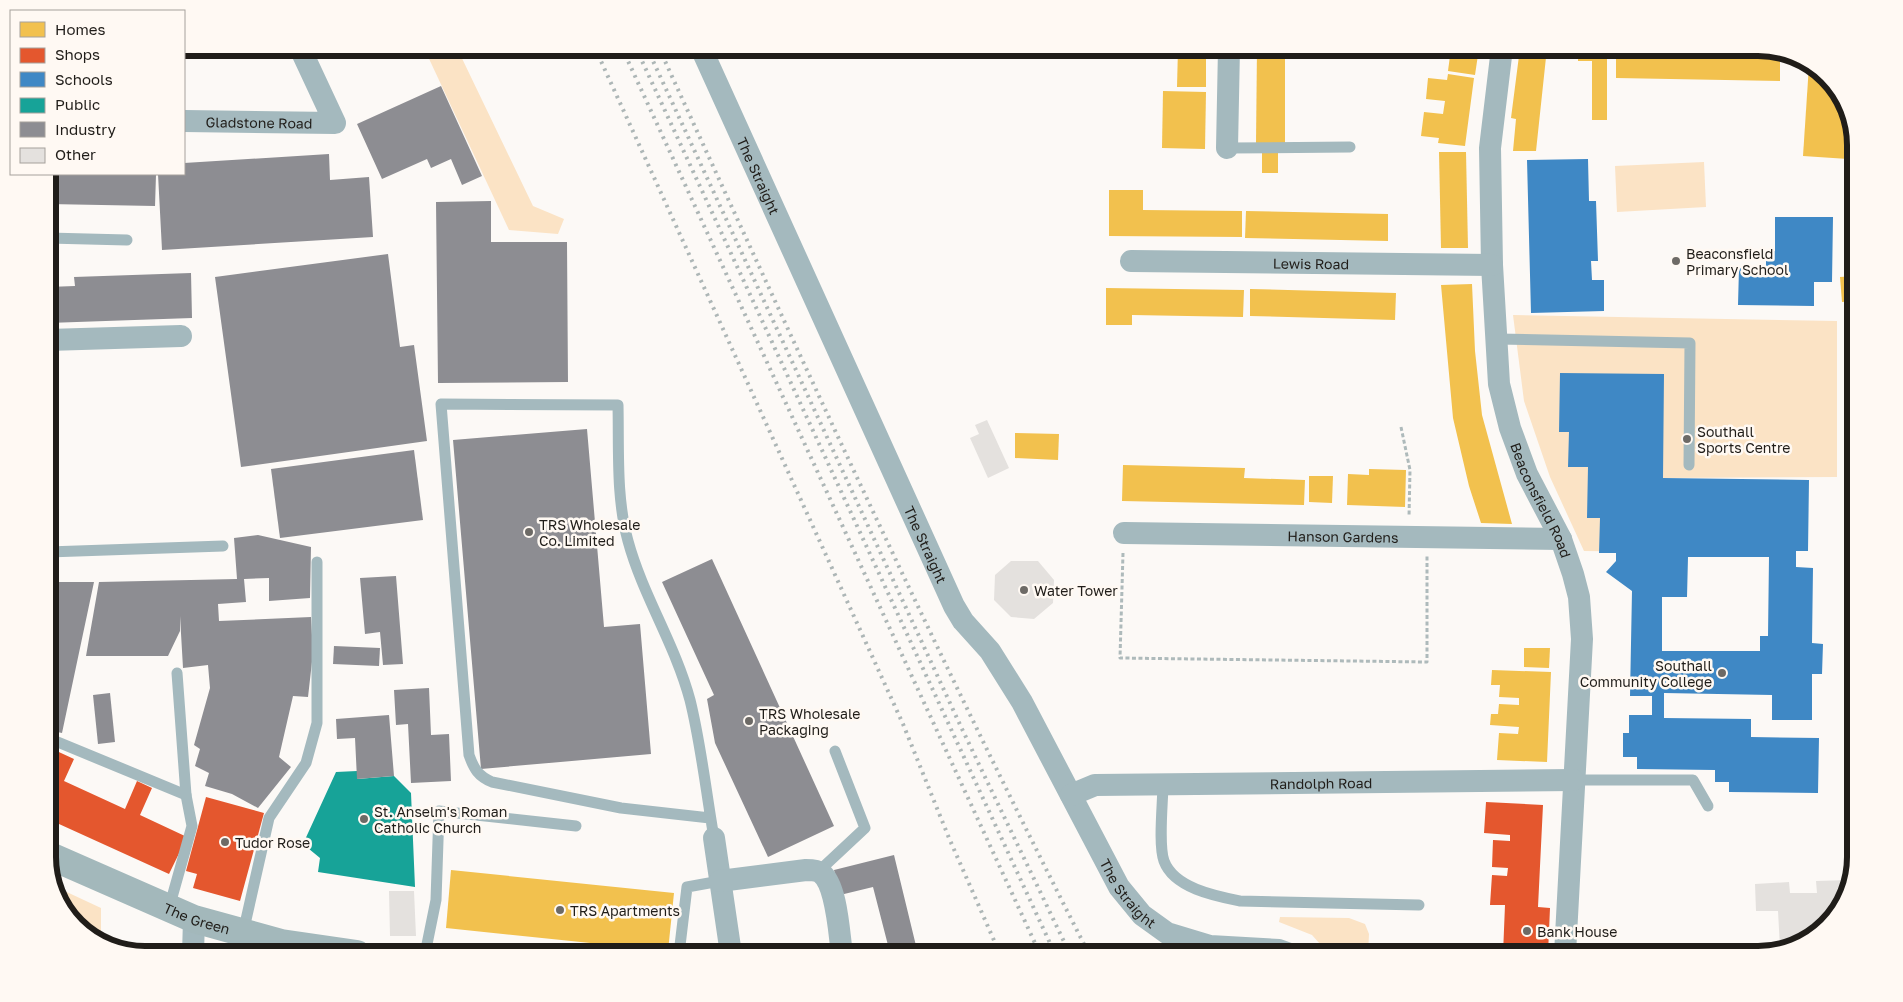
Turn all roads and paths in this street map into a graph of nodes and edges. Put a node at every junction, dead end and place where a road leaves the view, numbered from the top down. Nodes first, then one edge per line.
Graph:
1 (304, 56) edge
2 (705, 56) edge
3 (1229, 56) edge
4 (1501, 56) edge
5 (185, 121) edge
6 (1350, 147) dead end
7 (1227, 148) joint
8 (56, 238) edge
9 (127, 240) dead end
10 (1131, 261) dead end
11 (1492, 265) junction
12 (181, 336) dead end
13 (1497, 339) junction
14 (56, 340) edge
15 (1401, 427) dead end
16 (1689, 465) dead end
17 (1124, 533) joint
18 (1418, 537) junction
19 (1561, 539) junction
20 (223, 546) dead end
21 (56, 552) edge
22 (317, 562) dead end
23 (177, 673) dead end
24 (56, 741) edge
25 (835, 751) dead end
26 (1574, 780) junction
27 (1163, 783) junction
28 (186, 795) junction
29 (1071, 795) junction
30 (1708, 806) dead end
31 (576, 826) dead end
32 (712, 828) junction
33 (56, 859) edge
34 (819, 871) junction
35 (720, 881) junction
36 (1419, 905) dead end
37 (169, 908) junction
38 (194, 919) junction
39 (243, 933) junction
40 (193, 946) edge
41 (298, 946) edge
42 (427, 946) edge
43 (680, 946) edge
44 (730, 946) edge
45 (841, 946) edge
46 (1210, 946) edge
47 (1565, 946) edge

1 - 5 street, Gladstone Road
2 - 29 street, The Straight
3 - 7 street
4 - 11 street, Beaconsfield Road
6 - 7 lane
8 - 9 lane
10 - 11 street, Lewis Road
11 - 13 street, Beaconsfield Road
12 - 14 street
13 - 16 lane
13 - 19 street, Beaconsfield Road
15 - 18 path
17 - 18 street, Hanson Gardens
17 - 18 path
18 - 19 street, Hanson Gardens
19 - 26 street, Beaconsfield Road
20 - 21 lane
22 - 39 lane
23 - 28 lane
24 - 28 lane
25 - 34 lane
26 - 27 street, Randolph Road
26 - 30 lane
26 - 47 street, Beaconsfield Road
27 - 29 street, Randolph Road
27 - 36 lane
28 - 37 lane
29 - 46 street, The Straight
31 - 42 lane
32 - 32 lane
32 - 35 street
33 - 37 street, The Green
34 - 35 street
34 - 45 street
35 - 43 lane
35 - 44 street
37 - 38 street, The Green
38 - 39 street, The Green
38 - 40 street
39 - 41 street, The Green

